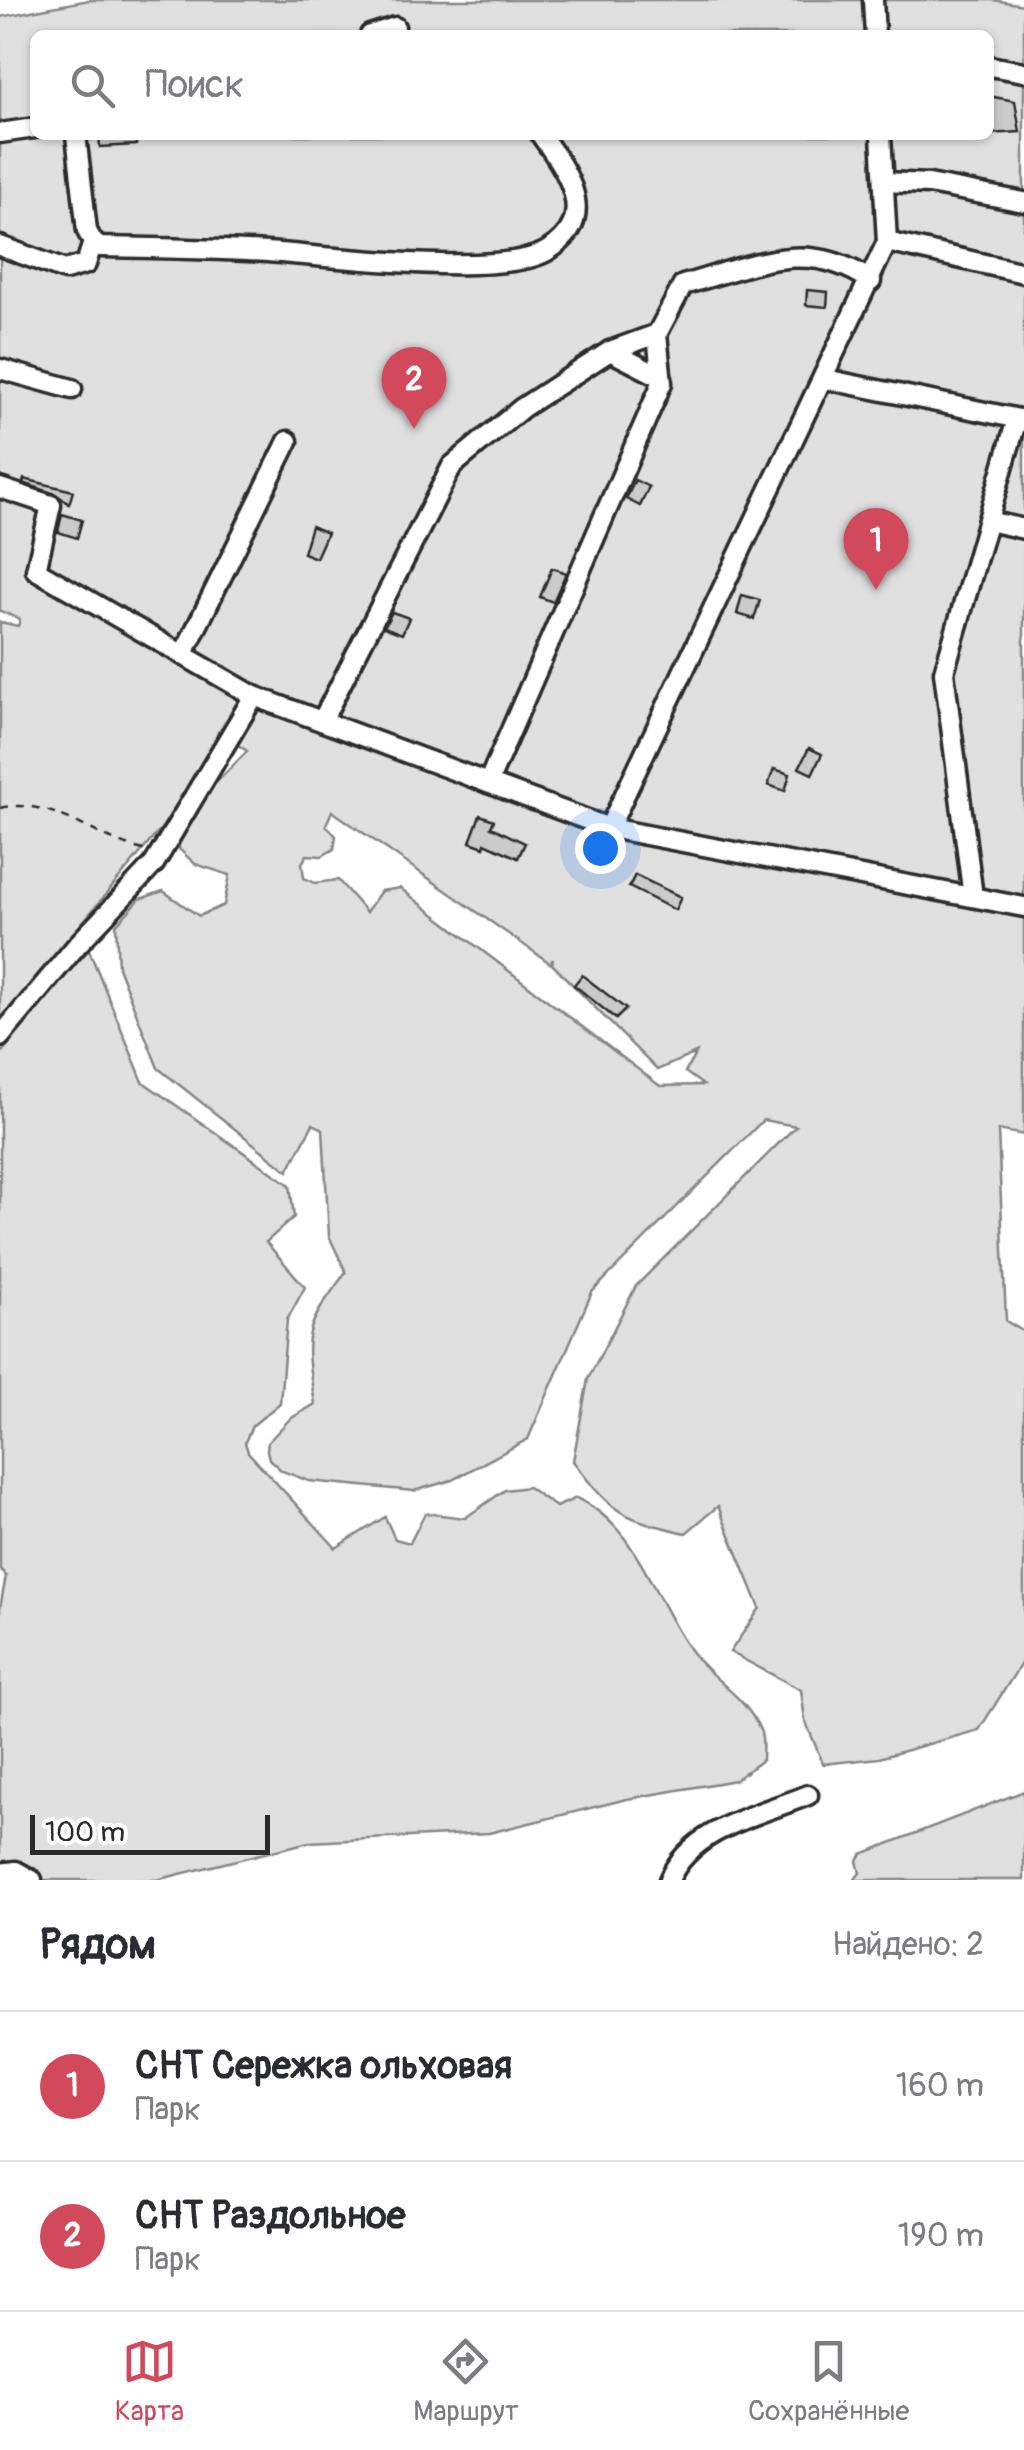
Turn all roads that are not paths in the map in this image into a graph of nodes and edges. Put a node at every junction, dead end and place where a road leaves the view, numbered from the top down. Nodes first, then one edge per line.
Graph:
1 (872, 0) edge
2 (395, 27) dead end
3 (386, 30) edge
4 (875, 30) edge
5 (994, 67) edge
6 (1024, 72) edge
7 (30, 129) edge
8 (0, 133) edge
9 (77, 140) edge
10 (544, 140) edge
11 (881, 140) edge
12 (884, 182) junction
13 (1024, 202) edge
14 (93, 242) junction
15 (887, 242) junction
16 (0, 246) edge
17 (1024, 273) edge
18 (871, 281) junction
19 (657, 334) junction
20 (610, 350) junction
21 (0, 369) edge
22 (661, 377) junction
23 (825, 379) junction
24 (72, 389) dead end
25 (1021, 420) edge
26 (288, 441) dead end
27 (0, 488) edge
28 (988, 521) junction
29 (1024, 529) edge
30 (183, 655) junction
31 (254, 696) junction
32 (322, 721) junction
33 (488, 783) junction
34 (609, 828) junction
35 (973, 897) junction
36 (1024, 907) edge
37 (0, 1038) edge
38 (808, 1795) dead end
39 (0, 1873) edge
40 (32, 1880) edge
41 (669, 1880) edge

1 - 4 lane
2 - 3 lane
5 - 6 lane
7 - 8 lane
9 - 14 lane
10 - 14 lane
11 - 12 lane
12 - 13 lane
12 - 15 lane
14 - 16 lane
15 - 17 lane
15 - 18 lane
18 - 19 lane
18 - 23 lane
19 - 20 lane
19 - 22 lane
20 - 22 lane
20 - 32 lane
21 - 24 lane
22 - 33 lane
23 - 25 lane
23 - 34 lane
25 - 28 lane
26 - 30 lane
27 - 30 lane
28 - 29 lane
28 - 35 lane
30 - 31 lane
31 - 32 lane
31 - 37 lane
32 - 33 lane
33 - 34 lane
34 - 35 lane
35 - 36 lane
38 - 41 lane
39 - 40 lane

